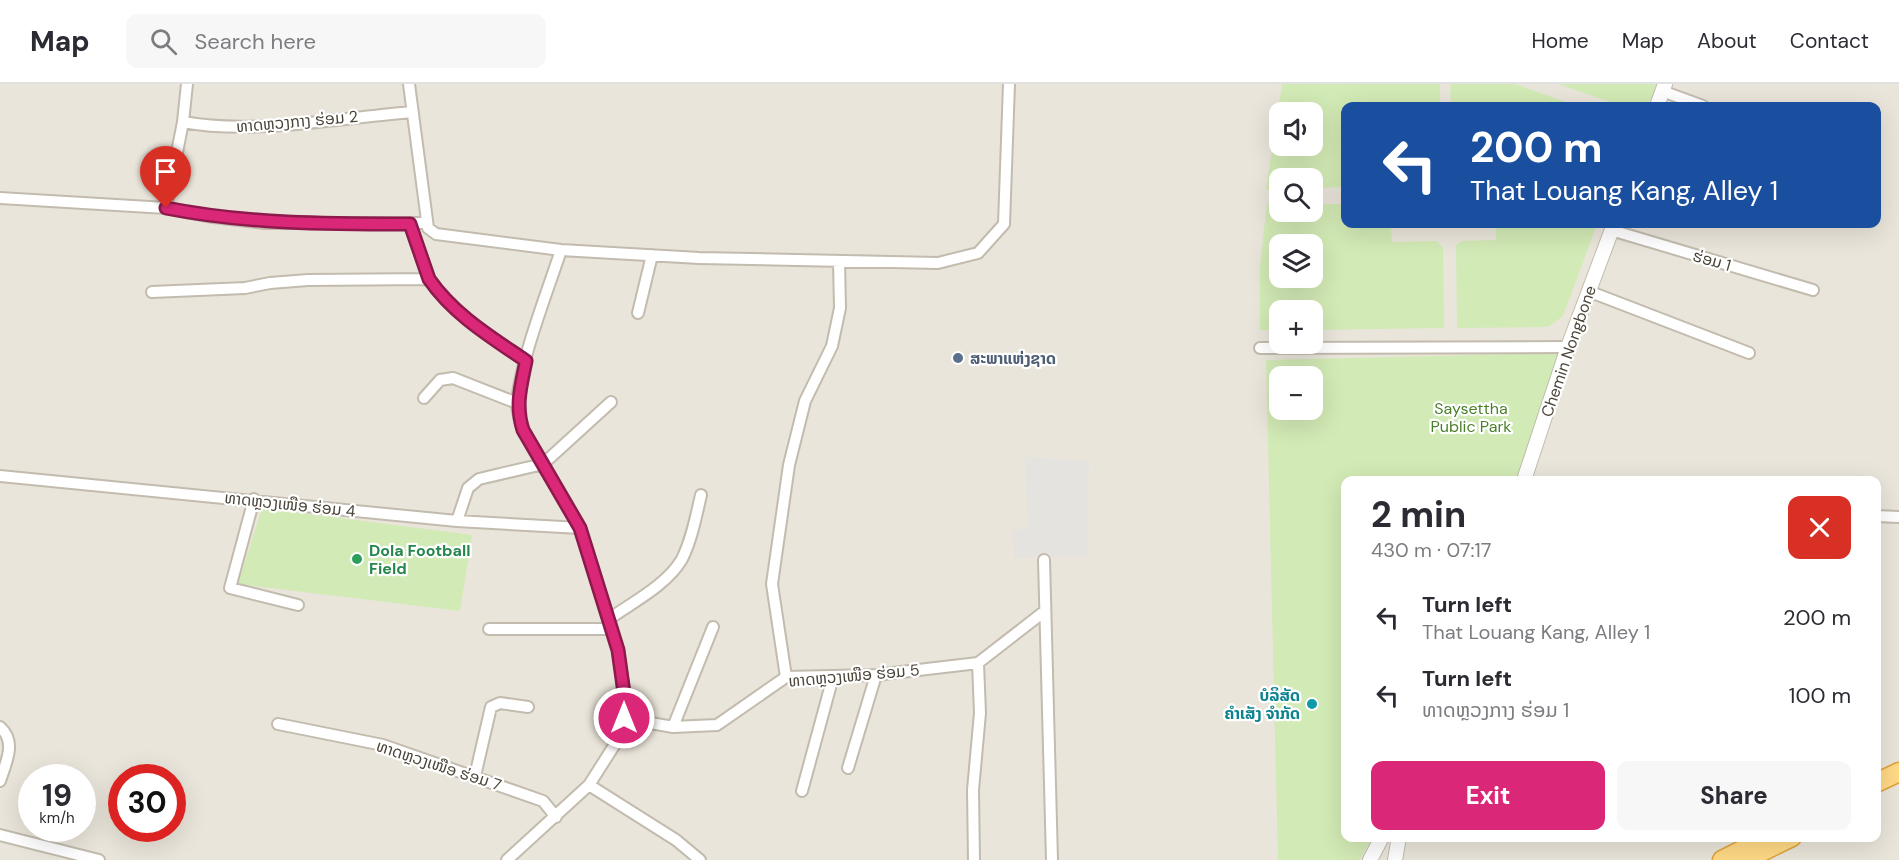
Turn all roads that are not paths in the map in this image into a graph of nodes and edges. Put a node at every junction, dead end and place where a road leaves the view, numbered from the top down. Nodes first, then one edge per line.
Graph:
1 (187, 84) edge
2 (409, 84) edge
3 (1009, 84) edge
4 (1664, 88) edge
5 (1659, 102) edge
6 (1694, 102) edge
7 (412, 112) junction
8 (183, 122) junction
9 (0, 198) edge
10 (166, 208) junction
11 (427, 223) junction
12 (410, 224) junction
13 (1612, 228) edge
14 (1615, 228) edge
15 (561, 250) junction
16 (652, 255) junction
17 (839, 261) junction
18 (429, 279) junction
19 (1813, 290) dead end
20 (1588, 291) junction
21 (152, 292) dead end
22 (638, 313) dead end
23 (1568, 347) junction
24 (1260, 348) dead end
25 (1749, 353) dead end
26 (526, 361) junction
27 (424, 398) dead end
28 (611, 402) dead end
29 (517, 403) junction
30 (543, 464) junction
31 (0, 476) edge
32 (1525, 476) edge
33 (701, 495) dead end
34 (254, 499) junction
35 (1881, 516) edge
36 (1899, 518) edge
37 (457, 521) junction
38 (580, 528) junction
39 (1044, 560) dead end
40 (298, 604) dead end
41 (1045, 611) junction
42 (611, 624) junction
43 (713, 627) dead end
44 (489, 629) dead end
45 (978, 663) junction
46 (876, 675) junction
47 (786, 677) junction
48 (833, 677) junction
49 (528, 707) dead end
50 (624, 718) junction
51 (278, 724) dead end
52 (0, 727) edge
53 (673, 727) junction
54 (848, 768) dead end
55 (1899, 772) edge
56 (475, 776) junction
57 (0, 781) edge
58 (1881, 781) edge
59 (1899, 783) edge
60 (589, 785) junction
61 (802, 791) dead end
62 (1881, 792) edge
63 (556, 817) junction
64 (0, 835) edge
65 (1379, 842) edge
66 (1398, 842) edge
67 (1758, 842) edge
68 (1782, 842) edge
69 (99, 860) edge
70 (507, 860) edge
71 (700, 860) edge
72 (974, 860) edge
73 (1052, 860) edge
74 (1370, 860) edge
75 (1395, 860) edge
76 (1722, 860) edge
77 (1746, 860) edge

1 - 8 street
2 - 7 street
3 - 17 street
4 - 5 street
4 - 6 street
7 - 8 street, ທາດຫຼວງກາງ ຮ່ອມ 2
7 - 11 street
8 - 10 street
9 - 10 street
10 - 12 street
11 - 12 street
11 - 15 street
12 - 18 street
13 - 20 street, Chemin Nongbone
14 - 19 street, ຮ່ອມ 1
15 - 16 street
15 - 26 street
16 - 17 street
16 - 22 street
17 - 47 street
18 - 21 street
18 - 26 street
20 - 23 street, Chemin Nongbone
20 - 25 street
23 - 24 street
23 - 32 street, Chemin Nongbone
26 - 29 street
27 - 29 street
28 - 30 street
29 - 30 street
30 - 37 street
30 - 38 street
31 - 34 street, ທາດຫຼວງເໜືອ ຮ່ອມ 4
33 - 42 street
34 - 37 street, ທາດຫຼວງເໜືອ ຮ່ອມ 4
34 - 40 street
35 - 36 street
37 - 38 street, ທາດຫຼວງເໜືອ ຮ່ອມ 4
38 - 42 street
39 - 41 street
41 - 45 street
41 - 73 street
42 - 44 street
42 - 50 street
43 - 53 street
45 - 46 street, ທາດຫຼວງເໜືອ ຮ່ອມ 5
45 - 72 street
46 - 48 street, ທາດຫຼວງເໜືອ ຮ່ອມ 5
46 - 54 street
47 - 48 street, ທາດຫຼວງເໜືອ ຮ່ອມ 5
47 - 53 street, ທາດຫຼວງເໜືອ ຮ່ອມ 5
48 - 61 street
49 - 56 street
50 - 53 street, ທາດຫຼວງເໜືອ ຮ່ອມ 5
50 - 60 street
51 - 56 street, ທາດຫຼວງເໜືອ ຮ່ອມ 7
52 - 57 street
55 - 58 highway
56 - 63 street, ທາດຫຼວງເໜືອ ຮ່ອມ 7
59 - 62 highway
60 - 63 street
60 - 71 street
63 - 70 street
64 - 69 street
65 - 74 street
66 - 75 street
67 - 76 highway
68 - 77 highway

